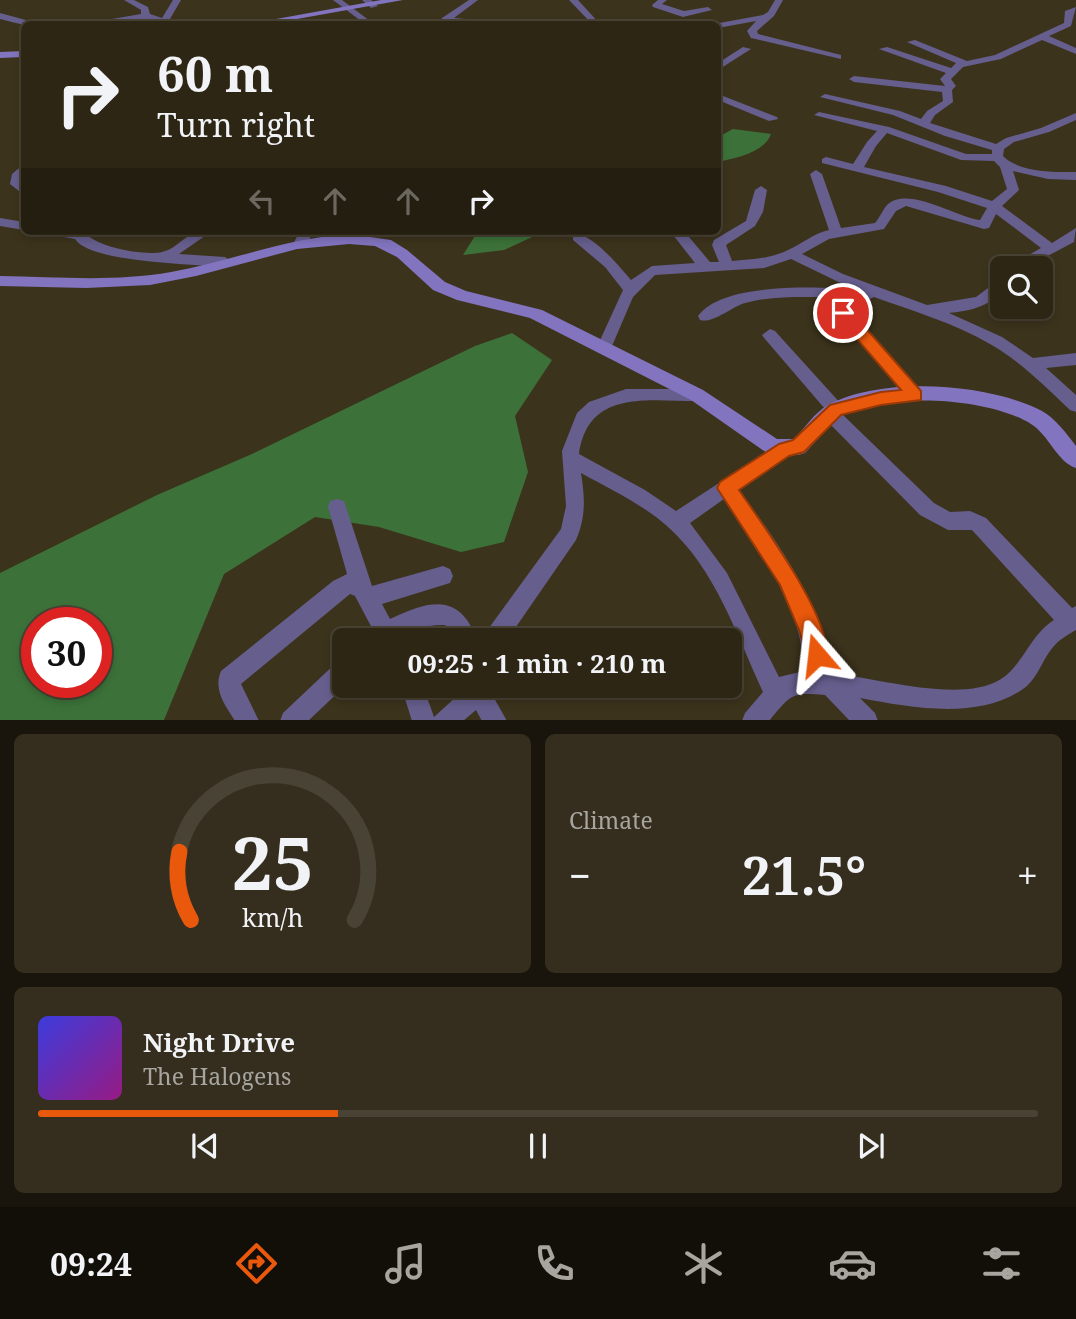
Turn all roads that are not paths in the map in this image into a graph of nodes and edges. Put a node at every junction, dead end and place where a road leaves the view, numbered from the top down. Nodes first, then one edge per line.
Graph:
1 (128, 0) edge
2 (177, 0) edge
3 (337, 0) edge
4 (398, 0) edge
5 (474, 0) edge
6 (573, 0) edge
7 (663, 0) edge
8 (779, 0) edge
9 (370, 3) edge
10 (353, 9) junction
11 (708, 10) dead end
12 (1076, 10) edge
13 (0, 16) edge
14 (146, 16) junction
15 (765, 18) junction
16 (109, 21) edge
17 (157, 21) edge
18 (165, 21) edge
19 (274, 21) edge
20 (367, 21) edge
21 (443, 21) edge
22 (593, 21) edge
23 (21, 22) edge
24 (721, 24) edge
25 (1042, 37) junction
26 (912, 42) dead end
27 (746, 49) dead end
28 (884, 49) dead end
29 (1076, 51) edge
30 (21, 54) edge
31 (0, 55) edge
32 (838, 57) dead end
33 (965, 63) junction
34 (721, 65) edge
35 (950, 71) junction
36 (854, 79) dead end
37 (947, 89) junction
38 (825, 97) dead end
39 (721, 98) edge
40 (820, 115) dead end
41 (902, 115) junction
42 (1076, 116) edge
43 (772, 119) dead end
44 (924, 123) junction
45 (889, 130) junction
46 (1000, 157) junction
47 (826, 161) dead end
48 (857, 168) junction
49 (21, 171) edge
50 (816, 174) dead end
51 (1076, 176) edge
52 (21, 188) edge
53 (761, 190) dead end
54 (994, 206) junction
55 (0, 222) edge
56 (21, 226) edge
57 (836, 232) junction
58 (1076, 232) edge
59 (81, 235) edge
60 (199, 235) edge
61 (680, 235) edge
62 (578, 237) dead end
63 (304, 238) edge
64 (1050, 248) junction
65 (792, 254) junction
66 (166, 256) junction
67 (1035, 256) edge
68 (225, 262) junction
69 (727, 265) junction
70 (705, 266) junction
71 (623, 280) junction
72 (0, 281) edge
73 (825, 292) junction
74 (888, 296) junction
75 (990, 296) edge
76 (924, 309) junction
77 (705, 316) dead end
78 (770, 335) dead end
79 (597, 346) junction
80 (1076, 359) edge
81 (1030, 364) junction
82 (697, 395) junction
83 (916, 396) junction
84 (1076, 405) edge
85 (833, 412) junction
86 (785, 449) junction
87 (570, 458) junction
88 (1076, 460) edge
89 (727, 488) junction
90 (337, 507) dead end
91 (675, 522) junction
92 (443, 576) dead end
93 (365, 594) junction
94 (1072, 619) edge
95 (380, 628) edge
96 (404, 628) edge
97 (459, 628) edge
98 (502, 628) edge
99 (332, 682) edge
100 (822, 683) junction
101 (776, 694) junction
102 (416, 698) edge
103 (470, 698) edge
104 (484, 698) edge
105 (246, 719) edge
106 (291, 720) edge
107 (424, 720) edge
108 (444, 720) edge
109 (496, 720) edge
110 (753, 720) edge
111 (867, 720) edge

1 - 14 street
2 - 18 street
3 - 10 street
4 - 9 street
5 - 21 street
6 - 22 street
7 - 11 street
8 - 15 street
9 - 10 street
10 - 19 street
10 - 20 street
12 - 25 street
13 - 23 street
14 - 16 street
14 - 17 street
15 - 24 street
15 - 32 street
25 - 29 street
25 - 33 street
26 - 33 street
27 - 34 street
28 - 35 street
30 - 31 street
33 - 35 street
35 - 37 street
36 - 37 street
37 - 44 street
38 - 41 street
39 - 43 street
40 - 45 street
41 - 44 street
41 - 45 street
42 - 46 street
44 - 46 street
45 - 46 street
45 - 48 street
46 - 51 street
46 - 54 street
47 - 48 street
48 - 54 street
49 - 52 street
50 - 57 street
53 - 69 street
54 - 57 street
54 - 64 street
55 - 56 street
57 - 65 street
58 - 64 street
59 - 66 street
60 - 66 street
61 - 70 street
62 - 71 street
63 - 68 street
63 - 79 street
64 - 67 street
65 - 69 street
65 - 74 street
66 - 68 street
68 - 72 street
69 - 70 street
70 - 71 street
71 - 79 street
73 - 74 street
73 - 77 street
73 - 83 street
74 - 76 street
75 - 76 street
76 - 81 street
78 - 85 street
79 - 82 street
80 - 81 street
81 - 84 street
82 - 86 street
82 - 87 street
83 - 85 street
83 - 88 street
85 - 86 street
85 - 94 street
86 - 89 street
87 - 91 street
87 - 98 street
89 - 91 street
89 - 100 street
90 - 93 street
91 - 101 street
92 - 93 street
93 - 95 street
93 - 105 street
94 - 100 street
96 - 97 street
99 - 106 street
100 - 101 street
100 - 111 street
101 - 110 street
102 - 107 street
103 - 108 street
104 - 109 street

